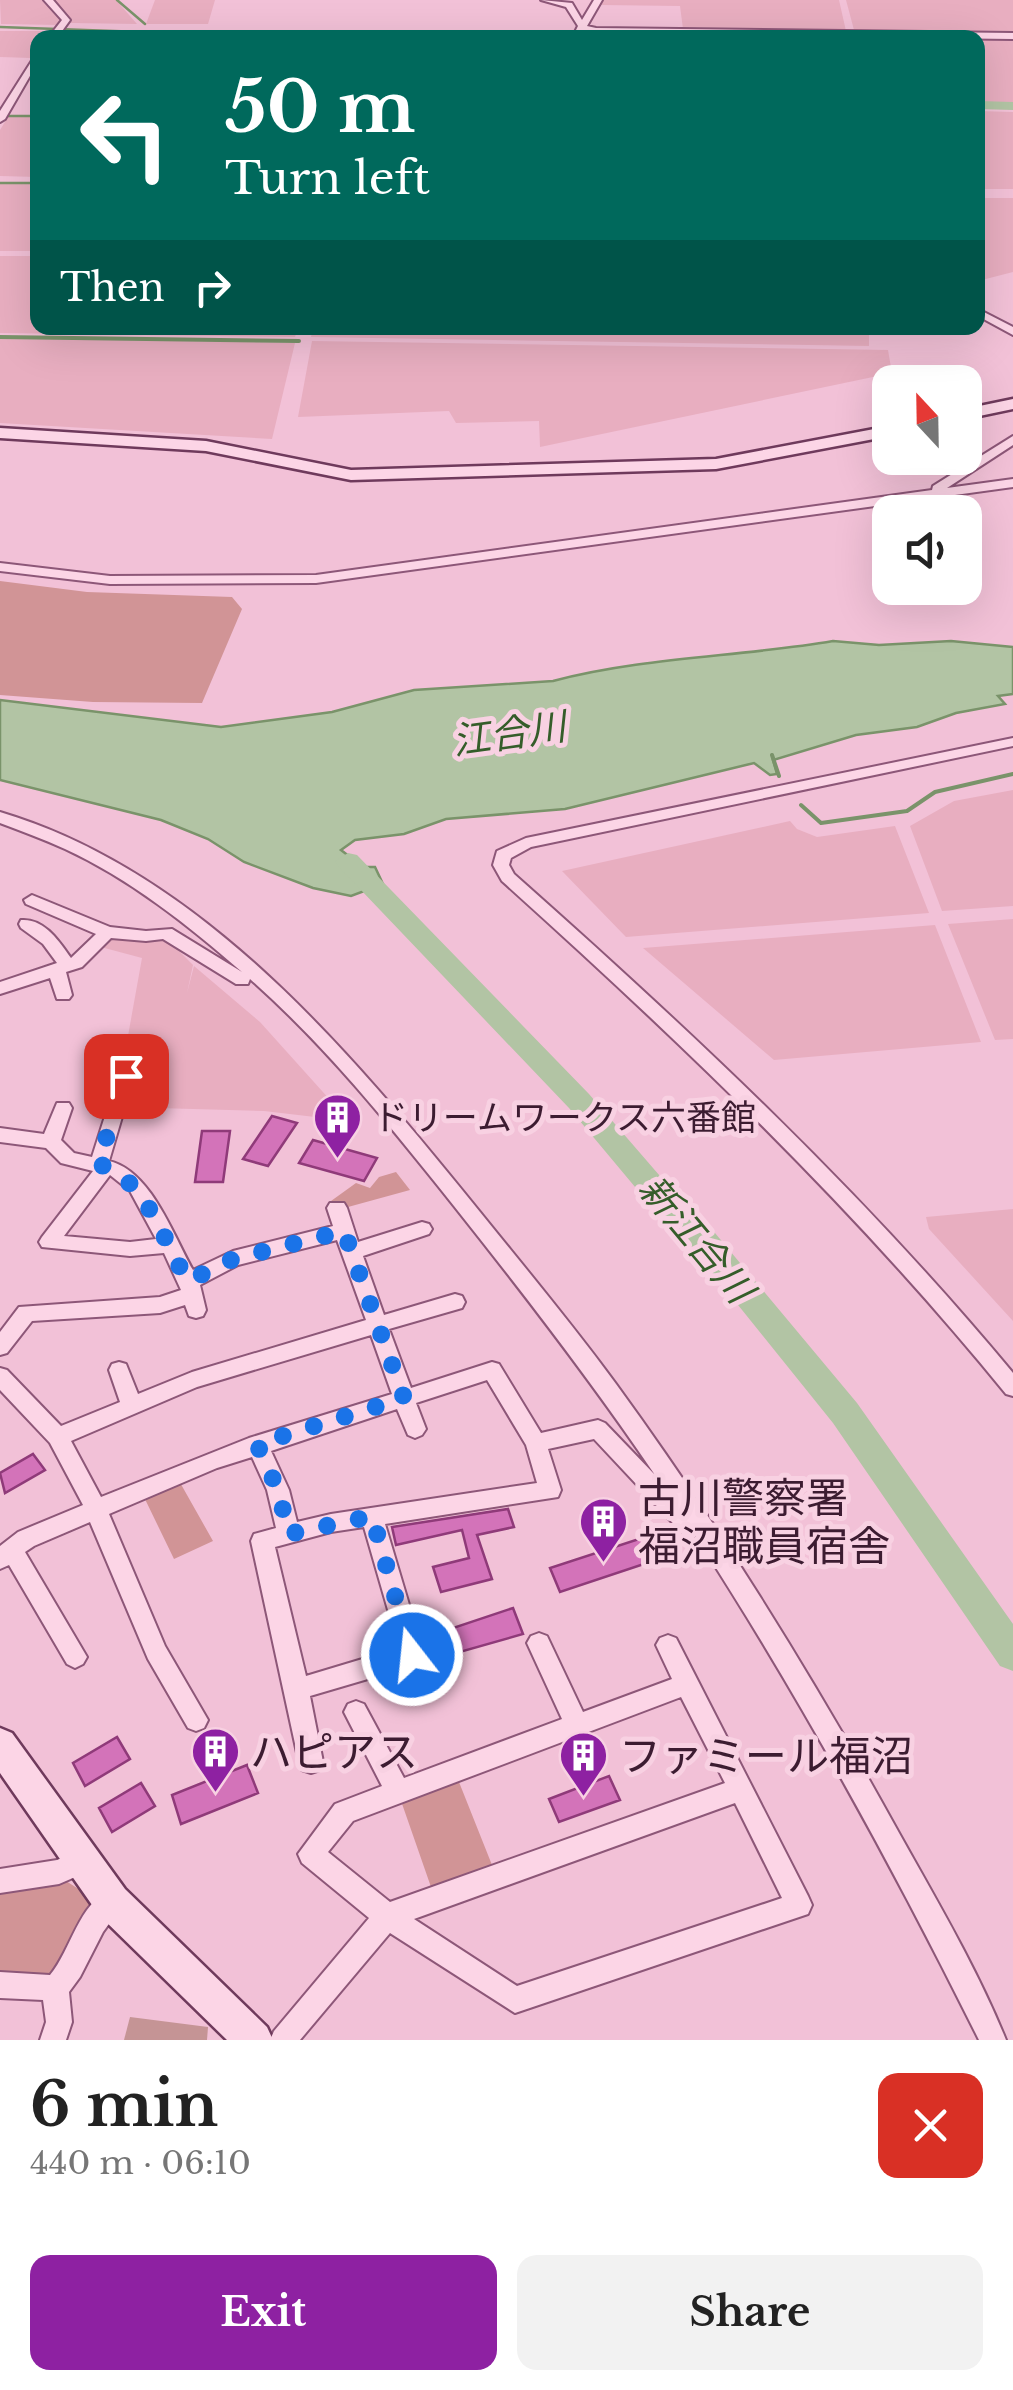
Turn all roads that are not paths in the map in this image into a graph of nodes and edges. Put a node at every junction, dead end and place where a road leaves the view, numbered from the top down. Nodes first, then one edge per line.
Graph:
1 (48, 0) edge
2 (545, 0) edge
3 (598, 0) edge
4 (583, 27) junction
5 (60, 30) edge
6 (581, 30) edge
7 (592, 30) edge
8 (985, 36) edge
9 (1013, 36) edge
10 (30, 68) edge
11 (1, 117) edge
12 (985, 316) edge
13 (1013, 332) edge
14 (1013, 404) edge
15 (982, 410) edge
16 (0, 434) edge
17 (872, 434) edge
18 (1013, 440) edge
19 (1013, 483) edge
20 (928, 494) junction
21 (0, 567) edge
22 (1013, 742) edge
23 (0, 818) edge
24 (32, 900) dead end
25 (26, 924) dead end
26 (107, 932) junction
27 (62, 969) junction
28 (260, 983) junction
29 (0, 988) edge
30 (62, 994) dead end
31 (126, 1076) dead end
32 (63, 1108) dead end
33 (0, 1135) edge
34 (51, 1142) junction
35 (102, 1165) junction
36 (337, 1208) dead end
37 (422, 1230) dead end
38 (344, 1231) junction
39 (165, 1245) junction
40 (351, 1252) junction
41 (192, 1295) junction
42 (455, 1302) dead end
43 (378, 1325) junction
44 (0, 1347) edge
45 (119, 1370) dead end
46 (0, 1376) edge
47 (1013, 1388) edge
48 (404, 1398) junction
49 (130, 1404) junction
50 (415, 1429) dead end
51 (58, 1438) junction
52 (536, 1443) junction
53 (257, 1444) junction
54 (96, 1510) junction
55 (372, 1516) junction
56 (700, 1527) junction
57 (289, 1534) junction
58 (6, 1554) edge
59 (539, 1642) dead end
60 (668, 1645) dead end
61 (75, 1658) dead end
62 (687, 1684) junction
63 (296, 1689) junction
64 (356, 1712) dead end
65 (196, 1720) dead end
66 (577, 1725) junction
67 (0, 1744) edge
68 (311, 1762) dead end
69 (739, 1790) junction
70 (398, 1792) junction
71 (80, 1862) junction
72 (0, 1881) edge
73 (112, 1902) junction
74 (388, 1916) junction
75 (0, 1985) edge
76 (55, 1988) junction
77 (54, 2040) edge
78 (254, 2040) edge
79 (283, 2040) edge
80 (994, 2040) edge

1 - 5 street
2 - 4 street
3 - 4 street
4 - 6 street
4 - 7 street
8 - 9 street
10 - 11 street
12 - 13 street
14 - 15 street
16 - 17 street
18 - 20 street
19 - 20 street
20 - 21 street
22 - 47 street
23 - 28 street
24 - 26 street
25 - 27 street
26 - 27 street
26 - 28 street
27 - 29 street
27 - 30 street
28 - 56 street
31 - 35 street
32 - 34 street
33 - 34 street
34 - 35 street
35 - 39 street
35 - 39 street
36 - 38 street
37 - 40 street
38 - 40 street
38 - 41 street
39 - 41 street
40 - 43 street
41 - 44 street
42 - 43 street
43 - 48 street
43 - 49 street
45 - 49 street
46 - 51 street
48 - 50 street
48 - 52 street
48 - 53 street
49 - 51 street
51 - 54 street
52 - 55 street
52 - 56 street
53 - 54 street
53 - 57 street
54 - 58 street
54 - 65 street
55 - 57 street
55 - 63 street
56 - 80 street
57 - 63 street
58 - 61 street
59 - 66 street
60 - 62 street
62 - 66 street
62 - 69 street
63 - 68 street
64 - 70 street
66 - 70 street
67 - 71 street
69 - 74 street
69 - 74 street
70 - 74 street
71 - 72 street
71 - 73 street
73 - 76 street
73 - 78 street
74 - 79 street
75 - 76 street
76 - 77 street

